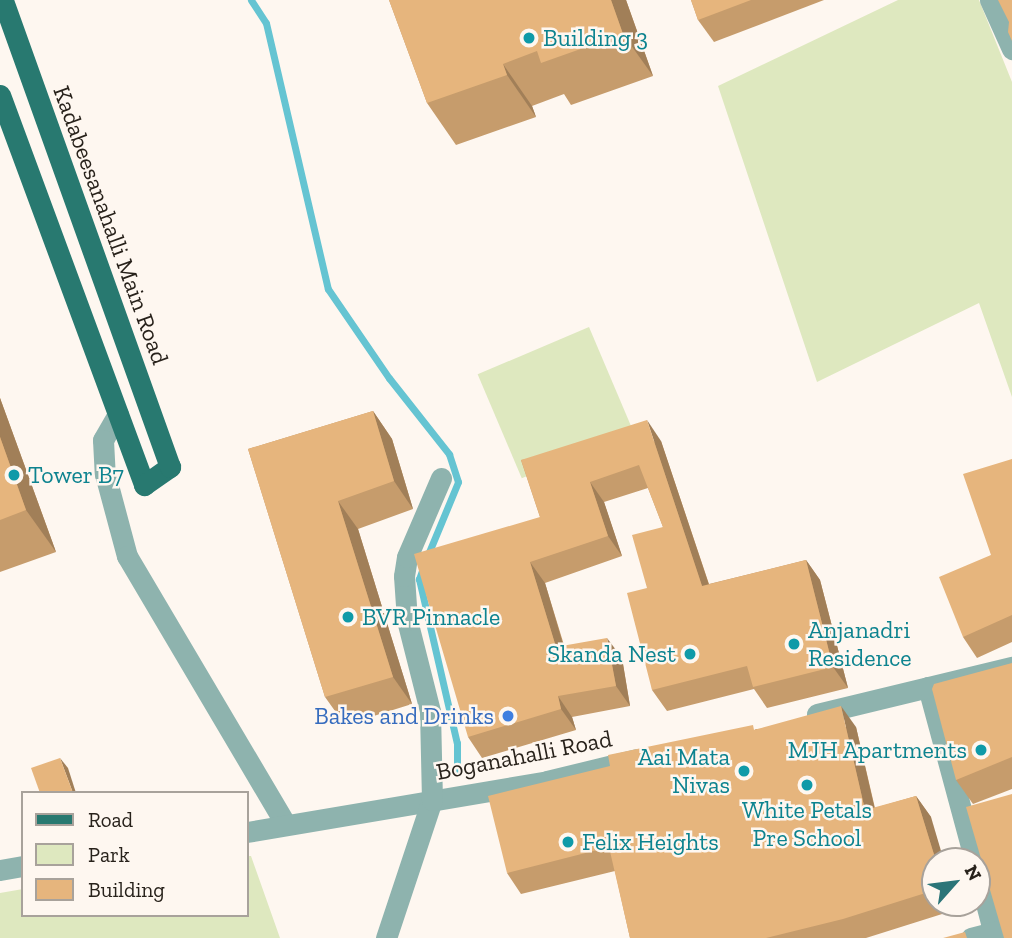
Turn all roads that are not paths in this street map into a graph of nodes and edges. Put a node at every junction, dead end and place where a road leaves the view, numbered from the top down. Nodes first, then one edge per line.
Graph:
1 (3, 0) edge
2 (990, 0) edge
3 (1012, 49) edge
4 (0, 95) edge
5 (118, 414) junction
6 (441, 478) dead end
7 (1012, 667) edge
8 (928, 687) junction
9 (797, 720) edge
10 (652, 755) edge
11 (432, 800) junction
12 (286, 825) junction
13 (248, 832) edge
14 (971, 847) edge
15 (21, 866) edge
16 (0, 870) edge
17 (990, 917) edge
18 (995, 935) edge
19 (387, 938) edge
20 (971, 938) edge

1 - 5 main road, Kadabeesanahalli Main Road
2 - 3 street
4 - 5 main road
5 - 12 street
6 - 11 street
7 - 8 street
8 - 9 street
8 - 14 street
10 - 11 street, Boganahalli Road
11 - 12 street, Boganahalli Road
11 - 19 street
12 - 13 street, Boganahalli Road
15 - 16 street
17 - 18 street
18 - 20 street

